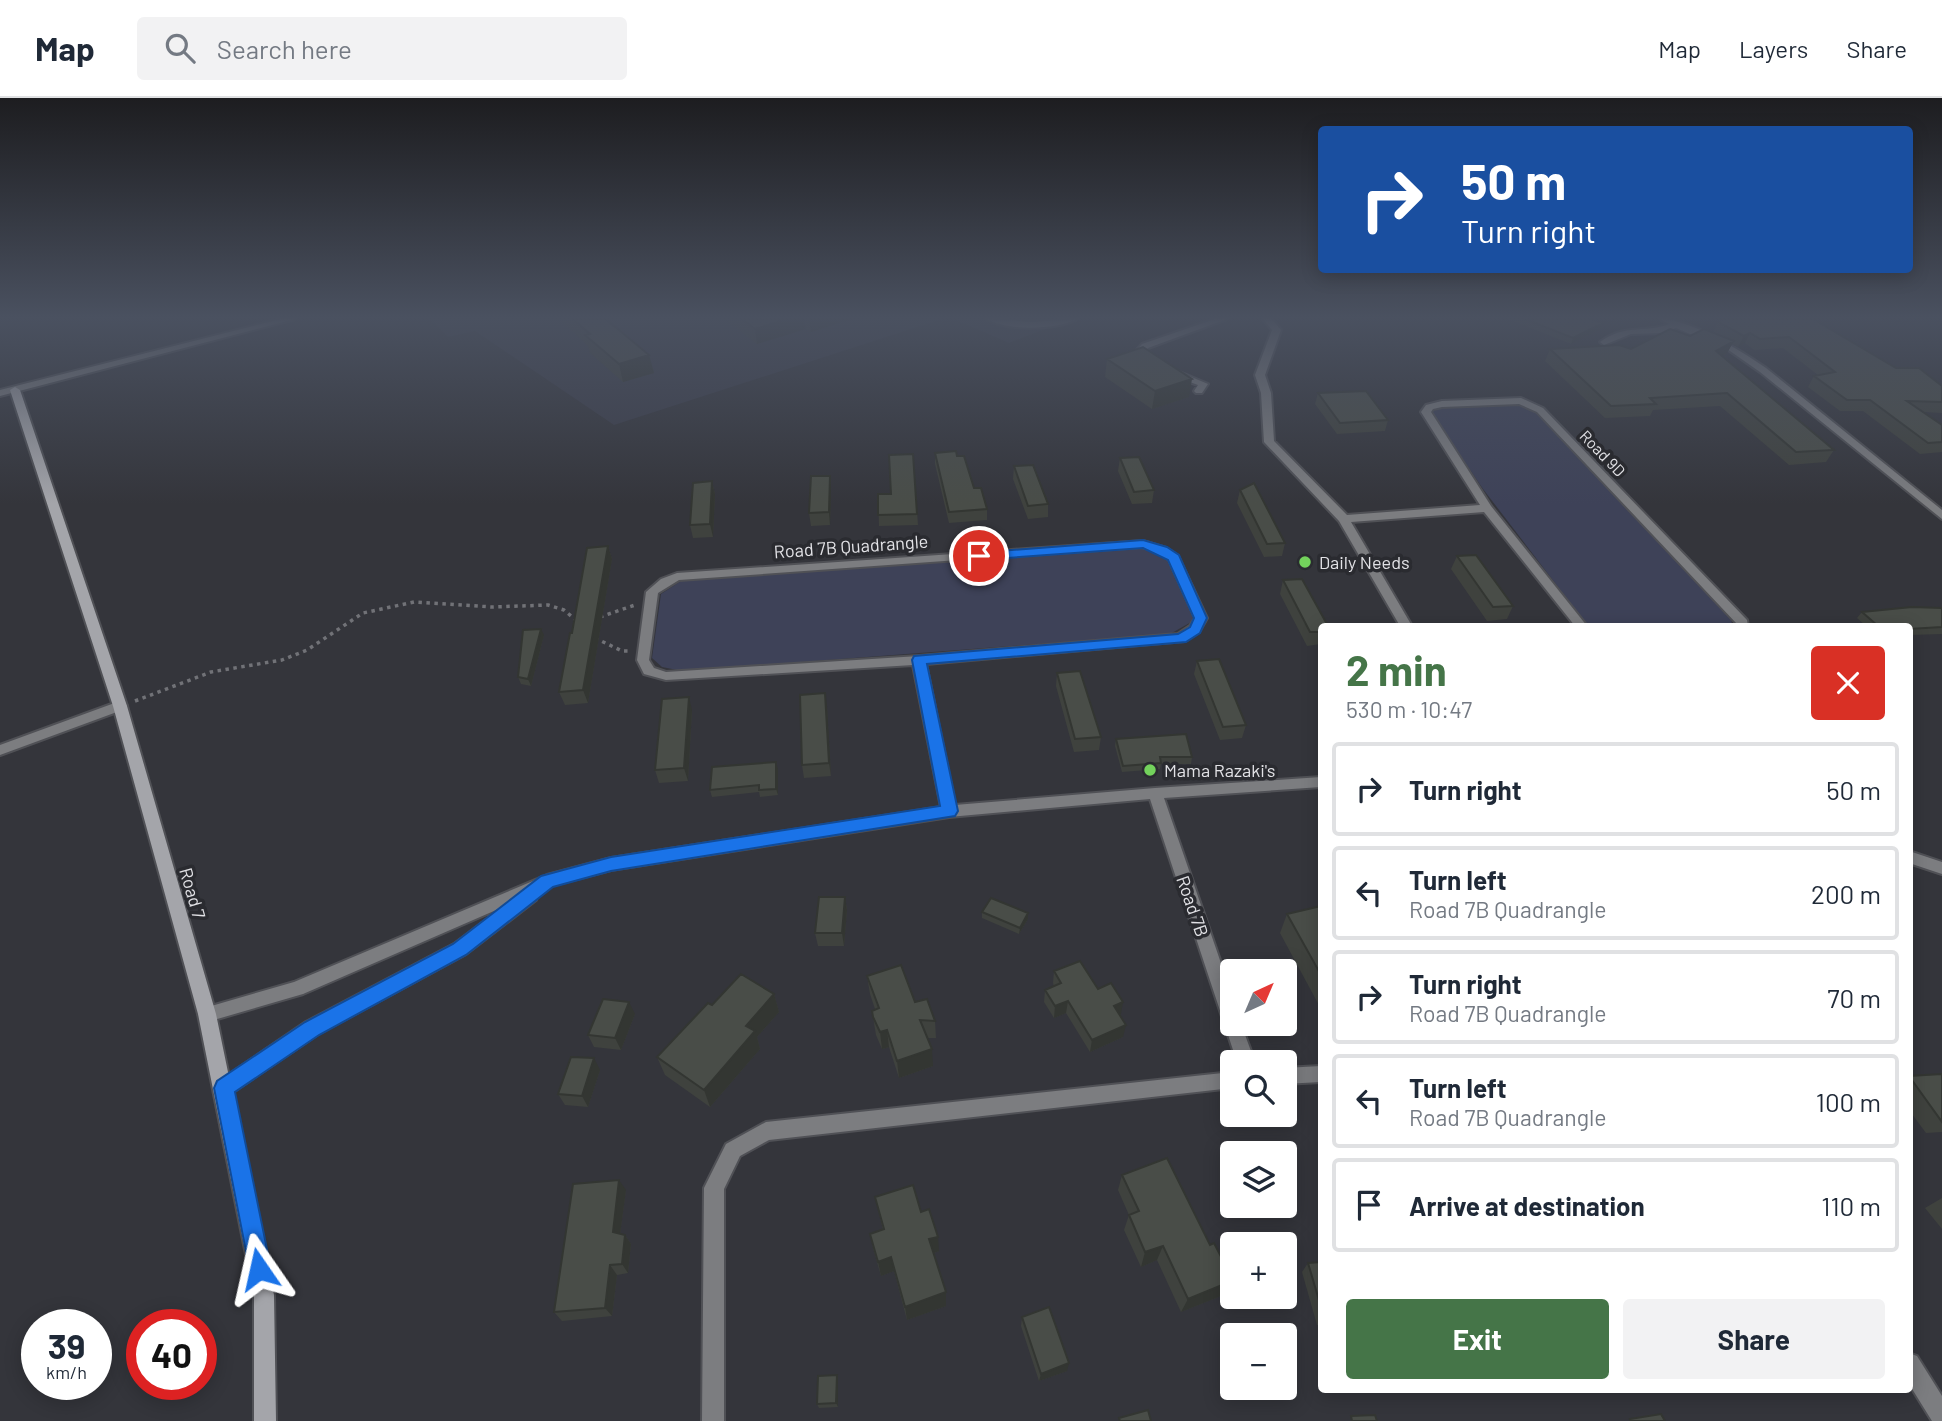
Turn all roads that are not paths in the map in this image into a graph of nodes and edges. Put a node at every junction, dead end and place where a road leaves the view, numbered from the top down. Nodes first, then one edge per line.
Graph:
1 (48, 381) edge
2 (1193, 381) edge
3 (1262, 381) edge
4 (1776, 381) edge
5 (8, 391) edge
6 (1199, 391) dead end
7 (1487, 508) junction
8 (1942, 516) edge
9 (1344, 519) junction
10 (1404, 623) edge
11 (1579, 623) edge
12 (1743, 623) edge
13 (919, 660) junction
14 (120, 706) junction
15 (0, 750) edge
16 (1318, 782) edge
17 (1155, 793) junction
18 (949, 811) junction
19 (1913, 858) edge
20 (1942, 868) edge
21 (547, 881) junction
22 (1220, 984) edge
23 (207, 1014) junction
24 (1318, 1074) edge
25 (1297, 1075) edge
26 (1220, 1081) edge
27 (224, 1088) junction
28 (1913, 1370) edge
29 (1942, 1416) edge
30 (265, 1421) edge
31 (713, 1421) edge

1 - 5 street
2 - 6 street
3 - 9 street
4 - 8 street
5 - 14 street, Road 7
7 - 9 street
7 - 11 street, Road 9D
7 - 12 street, Road 9D
9 - 10 street
13 - 13 street, Road 7B Quadrangle
13 - 18 street
14 - 15 street
14 - 23 street, Road 7
16 - 17 street
17 - 18 street
17 - 22 street, Road 7B
18 - 21 street
19 - 20 street
21 - 23 street
21 - 27 street
23 - 27 street, Road 7
24 - 25 street
26 - 31 street
27 - 30 street, Road 7
28 - 29 street

